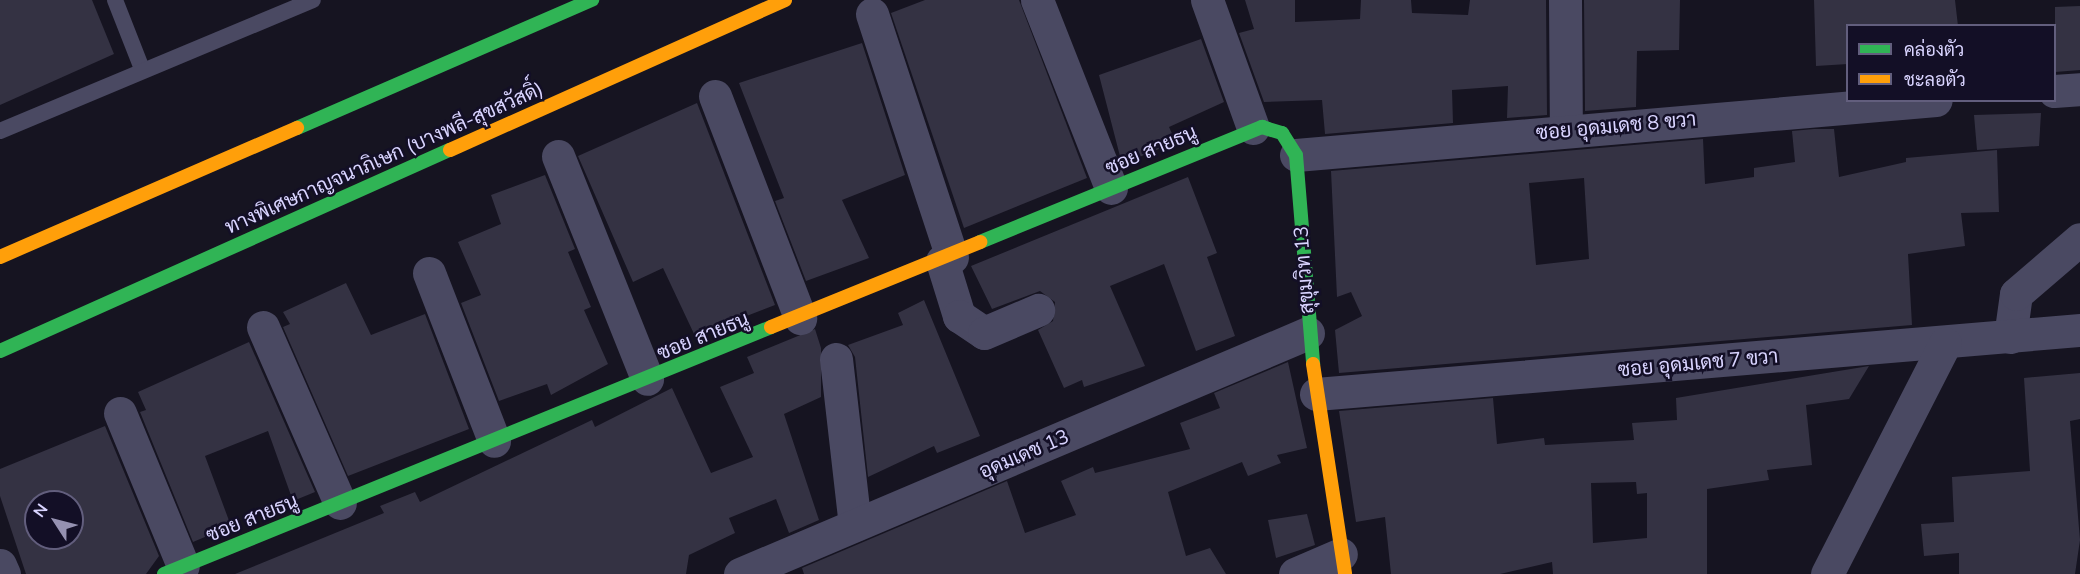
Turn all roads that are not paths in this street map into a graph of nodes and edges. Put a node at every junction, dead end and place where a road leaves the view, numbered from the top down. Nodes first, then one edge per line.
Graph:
1 (115, 0) edge
2 (313, 0) edge
3 (592, 0) edge
4 (784, 0) edge
5 (1037, 0) edge
6 (1207, 0) edge
7 (1565, 0) edge
8 (872, 14) dead end
9 (142, 69) junction
10 (2080, 89) edge
11 (2056, 91) edge
12 (715, 96) dead end
13 (1911, 102) edge
14 (1253, 128) junction
15 (0, 130) edge
16 (1566, 130) junction
17 (1296, 155) junction
18 (558, 156) dead end
19 (1111, 188) junction
20 (2080, 239) edge
21 (0, 257) edge
22 (947, 259) junction
23 (429, 273) dead end
24 (1038, 310) dead end
25 (800, 318) junction
26 (264, 327) dead end
27 (2080, 330) edge
28 (1308, 333) junction
29 (2010, 337) junction
30 (1945, 344) junction
31 (0, 351) edge
32 (836, 359) dead end
33 (647, 379) junction
34 (1316, 394) junction
35 (120, 413) dead end
36 (494, 441) junction
37 (340, 503) junction
38 (855, 525) junction
39 (1343, 564) edge
40 (0, 565) edge
41 (174, 570) edge
42 (4, 574) edge
43 (740, 574) edge
44 (1295, 574) edge
45 (1827, 574) edge

1 - 9 lane
2 - 9 lane
3 - 21 main road
4 - 31 main road, ทางพิเศษกาญจนาภิเษก (บางพลี-สุขสวัสดิ์)
5 - 19 street
6 - 14 street
7 - 16 street
8 - 22 street
9 - 15 lane
10 - 11 street
12 - 25 street
13 - 16 street, ซอย อุดมเดช 8 ขวา
14 - 17 main road
14 - 19 main road, ซอย สายธนู
16 - 17 street, ซอย อุดมเดช 8 ขวา
17 - 28 main road, สุขุมวิท 13
18 - 33 street
19 - 22 main road, ซอย สายธนู
20 - 29 street
22 - 24 street
22 - 25 main road, ซอย สายธนู
23 - 36 street
25 - 33 main road, ซอย สายธนู
26 - 37 street
27 - 29 street, ซอย อุดมเดช 7 ขวา
28 - 34 main road, สุขุมวิท 13
28 - 38 street, อุดมเดช 13
29 - 30 street, ซอย อุดมเดช 7 ขวา
30 - 34 street, ซอย อุดมเดช 7 ขวา
30 - 45 street
32 - 38 street
33 - 36 main road, ซอย สายธนู
34 - 39 main road, สุขุมวิท 13
35 - 41 street
36 - 37 main road, ซอย สายธนู
37 - 41 main road, ซอย สายธนู
38 - 43 street, อุดมเดช 13
39 - 44 street
40 - 42 street

